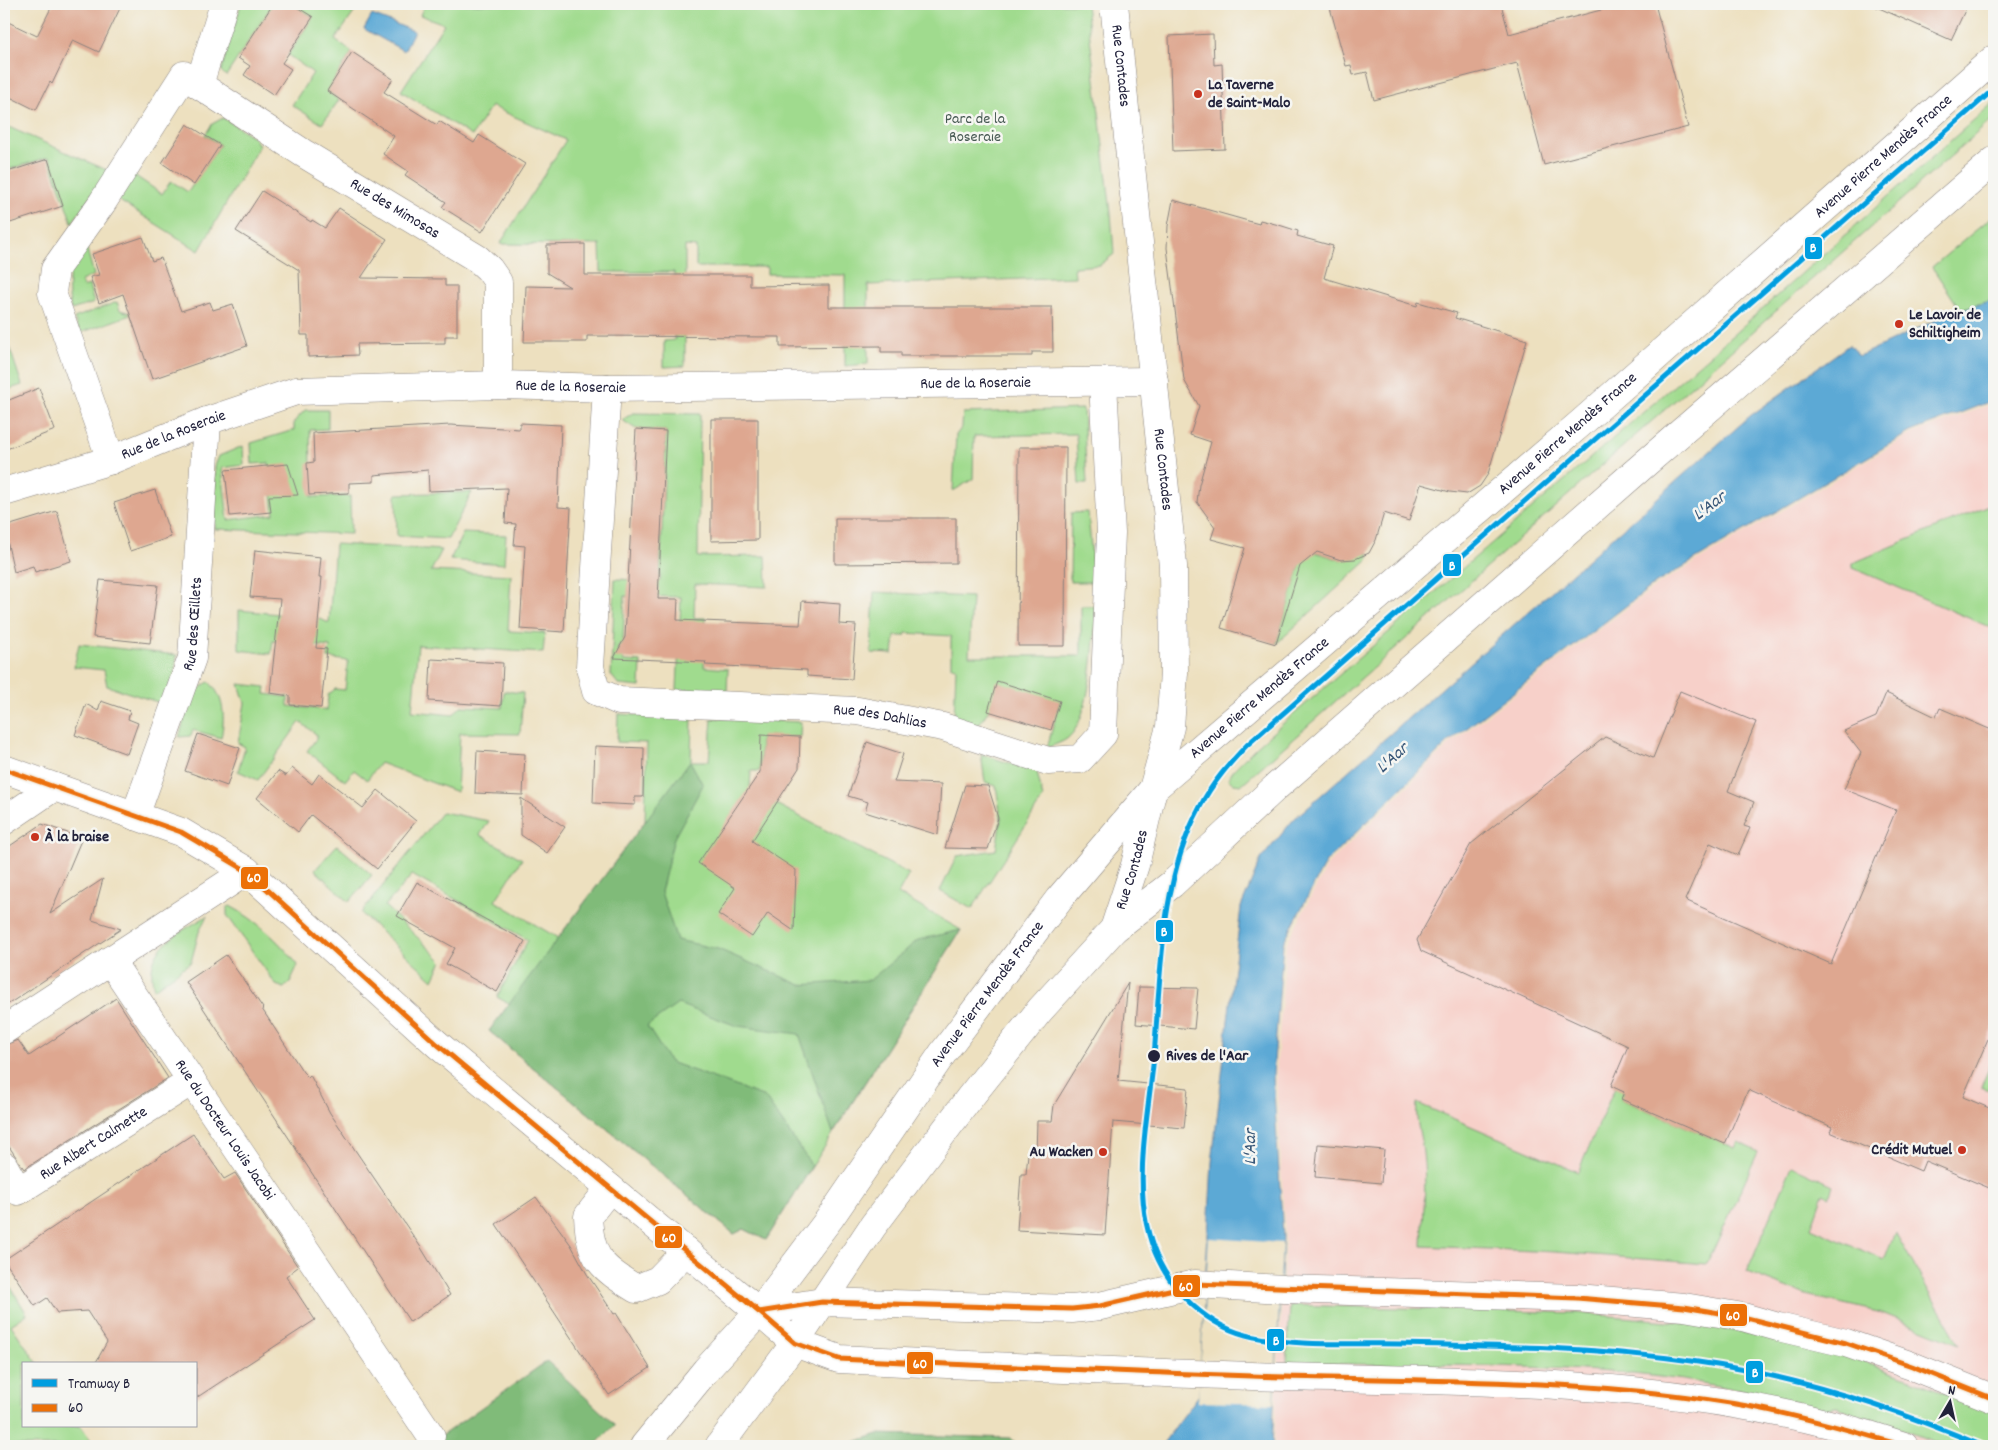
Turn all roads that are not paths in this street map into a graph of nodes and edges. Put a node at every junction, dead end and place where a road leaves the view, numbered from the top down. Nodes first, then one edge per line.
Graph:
1 (224, 4) edge
2 (1114, 4) edge
3 (1994, 59) edge
4 (199, 84) junction
5 (1994, 161) edge
6 (1154, 381) junction
7 (1103, 383) junction
8 (498, 385) junction
9 (607, 388) junction
10 (207, 421) junction
11 (111, 460) junction
12 (4, 492) edge
13 (4, 769) edge
14 (54, 787) junction
15 (1152, 789) junction
16 (135, 816) junction
17 (4, 821) edge
18 (247, 871) junction
19 (1114, 929) junction
20 (110, 960) junction
21 (4, 1030) edge
22 (192, 1081) junction
23 (4, 1166) edge
24 (610, 1188) junction
25 (686, 1251) junction
26 (822, 1302) junction
27 (759, 1312) junction
28 (795, 1343) junction
29 (1994, 1399) edge
30 (431, 1436) dead end
31 (644, 1446) edge
32 (719, 1446) edge
33 (1904, 1446) edge

1 - 4 street
2 - 6 street, Rue Contades
3 - 15 street, Avenue Pierre Mendès France
4 - 8 street, Rue des Mimosas
4 - 11 street, Rue des Mimosas
5 - 19 street
6 - 7 street, Rue de la Roseraie
6 - 15 street, Rue Contades
7 - 9 street, Rue de la Roseraie
7 - 9 street, Rue des Dahlias
8 - 9 street, Rue de la Roseraie
8 - 10 street, Rue de la Roseraie
10 - 11 street, Rue de la Roseraie
10 - 16 street, Rue des Œillets
11 - 12 street, Rue de la Roseraie
13 - 14 street
14 - 16 street
14 - 17 street
15 - 19 street, Rue Contades
15 - 27 street, Avenue Pierre Mendès France
16 - 18 street
18 - 20 street
18 - 24 street
19 - 26 street
20 - 21 street
20 - 22 street, Rue du Docteur Louis Jacobi
22 - 23 street, Rue Albert Calmette
22 - 30 street, Rue du Docteur Louis Jacobi
24 - 25 street
24 - 25 street
25 - 27 street
26 - 27 street
26 - 28 street
26 - 29 street
27 - 28 street
27 - 31 street, Avenue Pierre Mendès France
28 - 32 street
28 - 33 street

